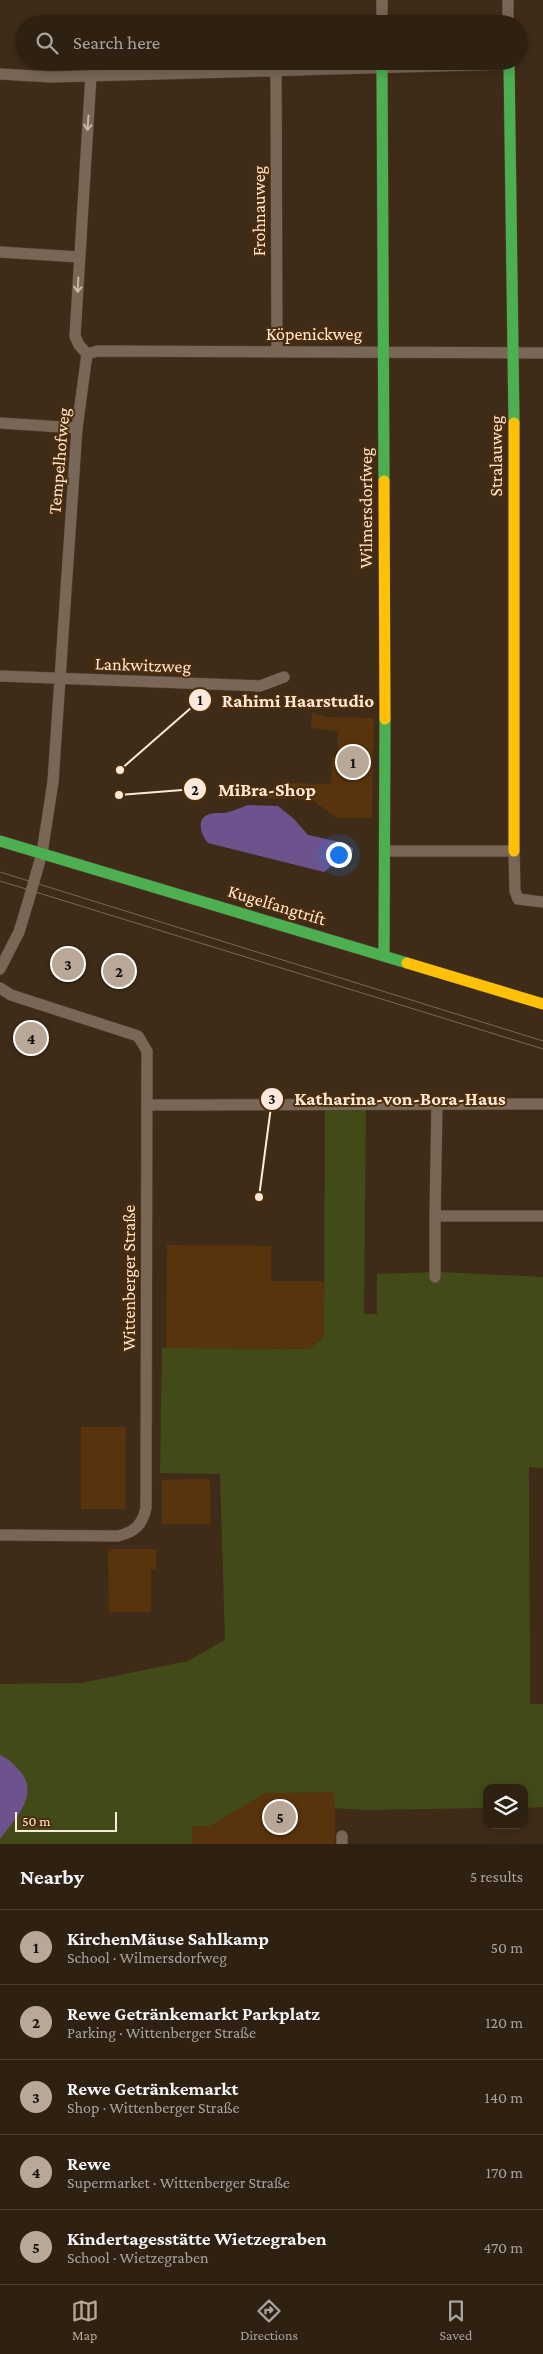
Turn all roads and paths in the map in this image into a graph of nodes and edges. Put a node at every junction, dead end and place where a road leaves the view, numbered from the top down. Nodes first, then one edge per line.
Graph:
1 (382, 0) edge
2 (508, 0) edge
3 (382, 15) edge
4 (508, 15) edge
5 (276, 70) joint
6 (382, 70) edge
7 (509, 70) edge
8 (0, 74) edge
9 (91, 74) junction
10 (0, 252) edge
11 (79, 257) junction
12 (382, 351) junction
13 (277, 352) junction
14 (514, 353) junction
15 (543, 353) edge
16 (87, 354) junction
17 (0, 423) edge
18 (77, 428) junction
19 (0, 676) edge
20 (284, 677) dead end
21 (61, 679) junction
22 (0, 840) edge
23 (514, 851) junction
24 (386, 852) junction
25 (42, 853) junction
26 (543, 902) edge
27 (384, 955) junction
28 (0, 969) edge
29 (0, 988) edge
30 (543, 1004) edge
31 (437, 1104) junction
32 (543, 1104) edge
33 (147, 1105) junction
34 (435, 1216) junction
35 (543, 1216) edge
36 (435, 1277) dead end
37 (0, 1535) edge

1 - 3 street
2 - 4 street
5 - 9 street
5 - 13 street, Frohnauweg
6 - 12 street, Wilmersdorfweg
7 - 14 street, Stralauweg
8 - 9 street
9 -> 11 street
10 - 11 street
11 -> 16 street
12 - 13 street, Köpenickweg
12 - 14 street, Köpenickweg
12 - 24 street, Wilmersdorfweg
13 - 16 street, Köpenickweg
14 - 15 street, Köpenickweg
14 - 23 street, Stralauweg
16 - 18 street, Tempelhofweg
17 - 18 street
18 - 21 street, Tempelhofweg
19 - 21 street, Lankwitzweg
20 - 21 street, Lankwitzweg
21 - 25 street, Tempelhofweg
22 - 25 street, Kugelfangtrift
23 - 24 street
23 - 26 street
24 - 27 street, Wilmersdorfweg
25 - 27 street, Kugelfangtrift
25 - 28 street, Tempelhofweg
27 - 30 street, Kugelfangtrift
29 - 33 street, Wittenberger Straße
31 - 32 street
31 - 33 street
31 - 34 street
33 - 37 street, Wittenberger Straße
34 - 35 street
34 - 36 street

